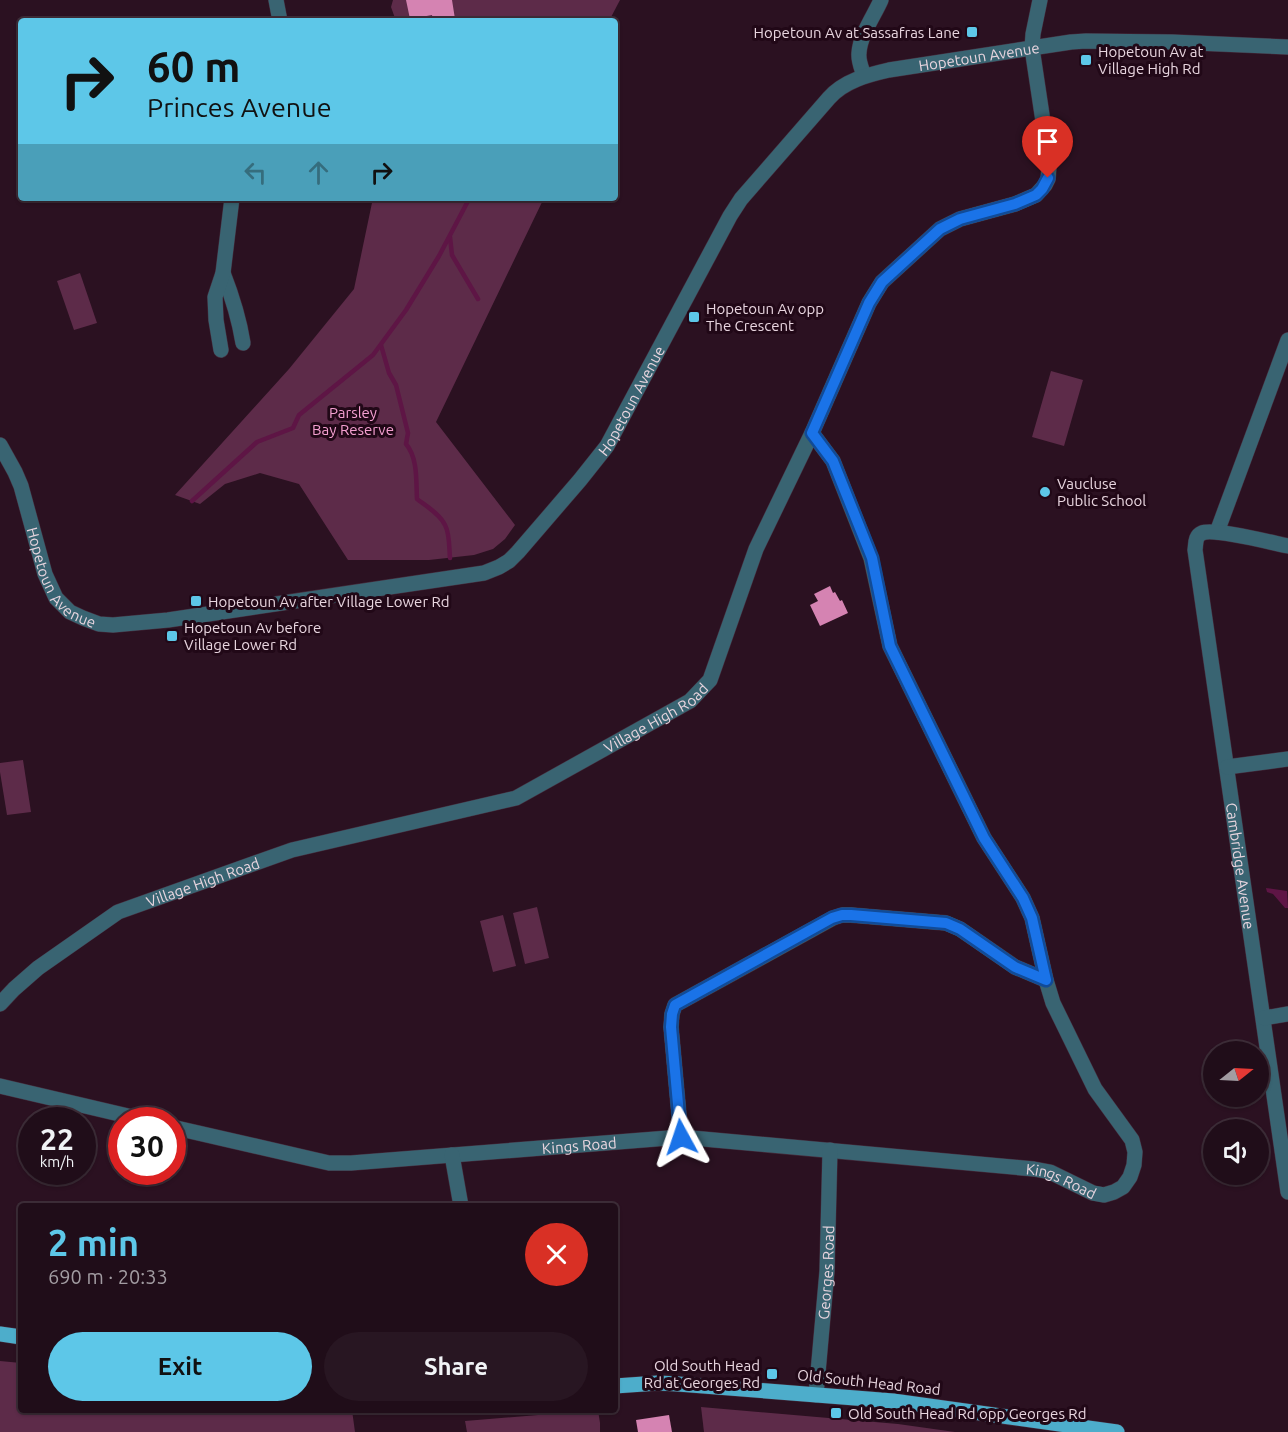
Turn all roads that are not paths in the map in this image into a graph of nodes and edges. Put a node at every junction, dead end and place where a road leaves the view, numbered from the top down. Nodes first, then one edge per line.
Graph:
1 (276, 0) edge
2 (881, 0) edge
3 (1040, 0) edge
4 (279, 18) edge
5 (1288, 47) edge
6 (1032, 48) junction
7 (864, 76) junction
8 (232, 201) edge
9 (223, 273) junction
10 (1288, 340) edge
11 (243, 343) dead end
12 (221, 350) dead end
13 (812, 433) junction
14 (2, 453) edge
15 (1217, 532) junction
16 (1288, 546) edge
17 (1288, 759) edge
18 (1227, 767) junction
19 (1046, 980) junction
20 (0, 1005) edge
21 (1288, 1014) edge
22 (1264, 1018) junction
23 (0, 1086) edge
24 (108, 1111) edge
25 (186, 1130) edge
26 (681, 1137) junction
27 (830, 1150) junction
28 (452, 1155) junction
29 (1288, 1192) edge
30 (460, 1203) edge
31 (0, 1334) edge
32 (18, 1337) edge
33 (618, 1386) edge
34 (816, 1395) junction
35 (1117, 1432) edge

1 - 4 street
2 - 7 street
3 - 6 street, Village High Road
5 - 6 street, Hopetoun Avenue
6 - 7 street, Hopetoun Avenue
6 - 13 street, Village High Road
7 - 14 street, Hopetoun Avenue
8 - 9 street
9 - 11 street
9 - 12 street
10 - 15 street
13 - 19 street, Kings Road
13 - 20 street, Village High Road
15 - 16 street
15 - 18 street, Cambridge Avenue
17 - 18 street
18 - 22 street, Cambridge Avenue
19 - 26 street
19 - 27 street, Kings Road
21 - 22 street
22 - 29 street, Cambridge Avenue
23 - 24 street
25 - 28 street, Kings Road
26 - 27 street, Kings Road
26 - 28 street, Kings Road
27 - 34 street, Georges Road
28 - 30 street
31 - 32 main road
33 - 34 main road, Old South Head Road
34 - 35 main road, Old South Head Road

